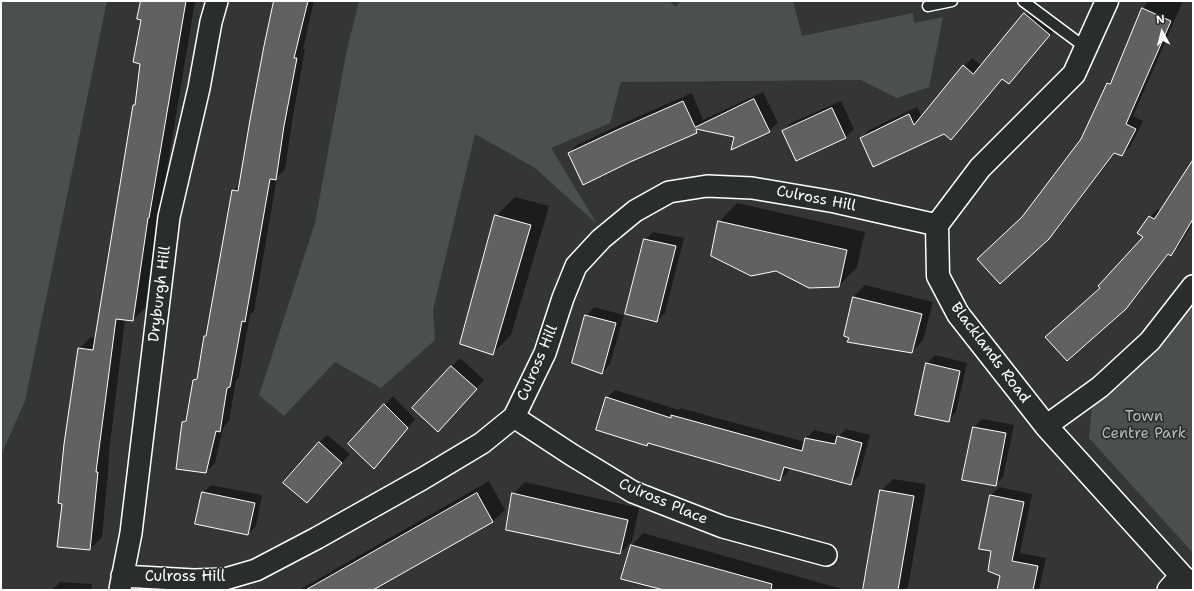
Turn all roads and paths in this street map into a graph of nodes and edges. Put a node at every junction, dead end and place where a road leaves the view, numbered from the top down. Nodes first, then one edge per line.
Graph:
1 (217, 1) edge
2 (952, 1) edge
3 (1023, 1) edge
4 (1107, 1) edge
5 (928, 6) dead end
6 (1086, 48) junction
7 (937, 225) junction
8 (1193, 286) edge
9 (514, 417) junction
10 (1046, 426) junction
11 (826, 554) dead end
12 (121, 583) edge
13 (1181, 584) edge

1 - 12 street, Dryburgh Hill
2 - 5 lane
3 - 6 lane
4 - 6 street
6 - 7 street
7 - 9 street, Culross Hill
7 - 10 street, Blacklands Road
8 - 10 street
9 - 11 street, Culross Place
9 - 12 street, Culross Hill
10 - 13 street, Blacklands Road

